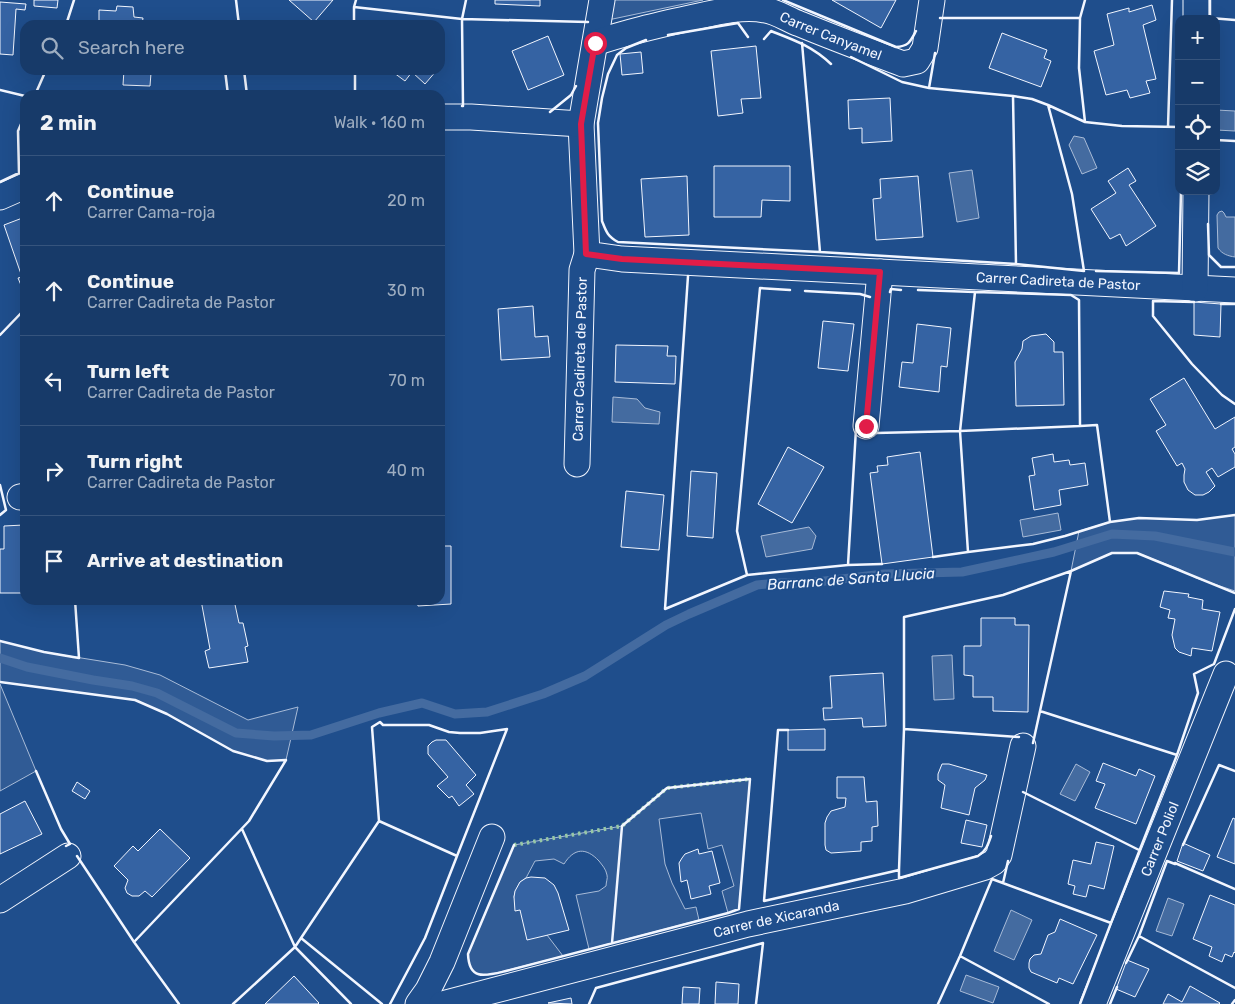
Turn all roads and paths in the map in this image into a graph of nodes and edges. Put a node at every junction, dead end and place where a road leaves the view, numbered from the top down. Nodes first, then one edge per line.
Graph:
1 (602, 0) edge
2 (932, 0) edge
3 (1196, 0) edge
4 (1196, 15) edge
5 (595, 43) junction
6 (445, 117) edge
7 (581, 124) junction
8 (20, 188) edge
9 (1196, 195) edge
10 (0, 197) edge
11 (586, 254) junction
12 (880, 272) junction
13 (1195, 289) junction
14 (1235, 290) edge
15 (866, 426) dead end
16 (577, 464) dead end
17 (1226, 674) dead end
18 (1023, 746) dead end
19 (492, 837) dead end
20 (68, 856) dead end
21 (0, 900) edge
22 (418, 1004) edge
23 (442, 1004) edge
24 (1093, 1004) edge

1 - 5 street, Carrer Cadireta de Pastor
2 - 5 street, Carrer Canyamel
3 - 4 street
5 - 7 street, Carrer Cadireta de Pastor
6 - 7 street
7 - 11 street, Carrer Cadireta de Pastor
8 - 10 street
9 - 13 street
11 - 12 street, Carrer Cadireta de Pastor
11 - 16 street, Carrer Cadireta de Pastor
12 - 13 street, Carrer Cadireta de Pastor
12 - 15 street
13 - 14 street, Carrer Cadireta de Pastor
17 - 24 street, Carrer Poliol
18 - 23 street, Carrer de Xicaranda
19 - 22 street
20 - 21 street

